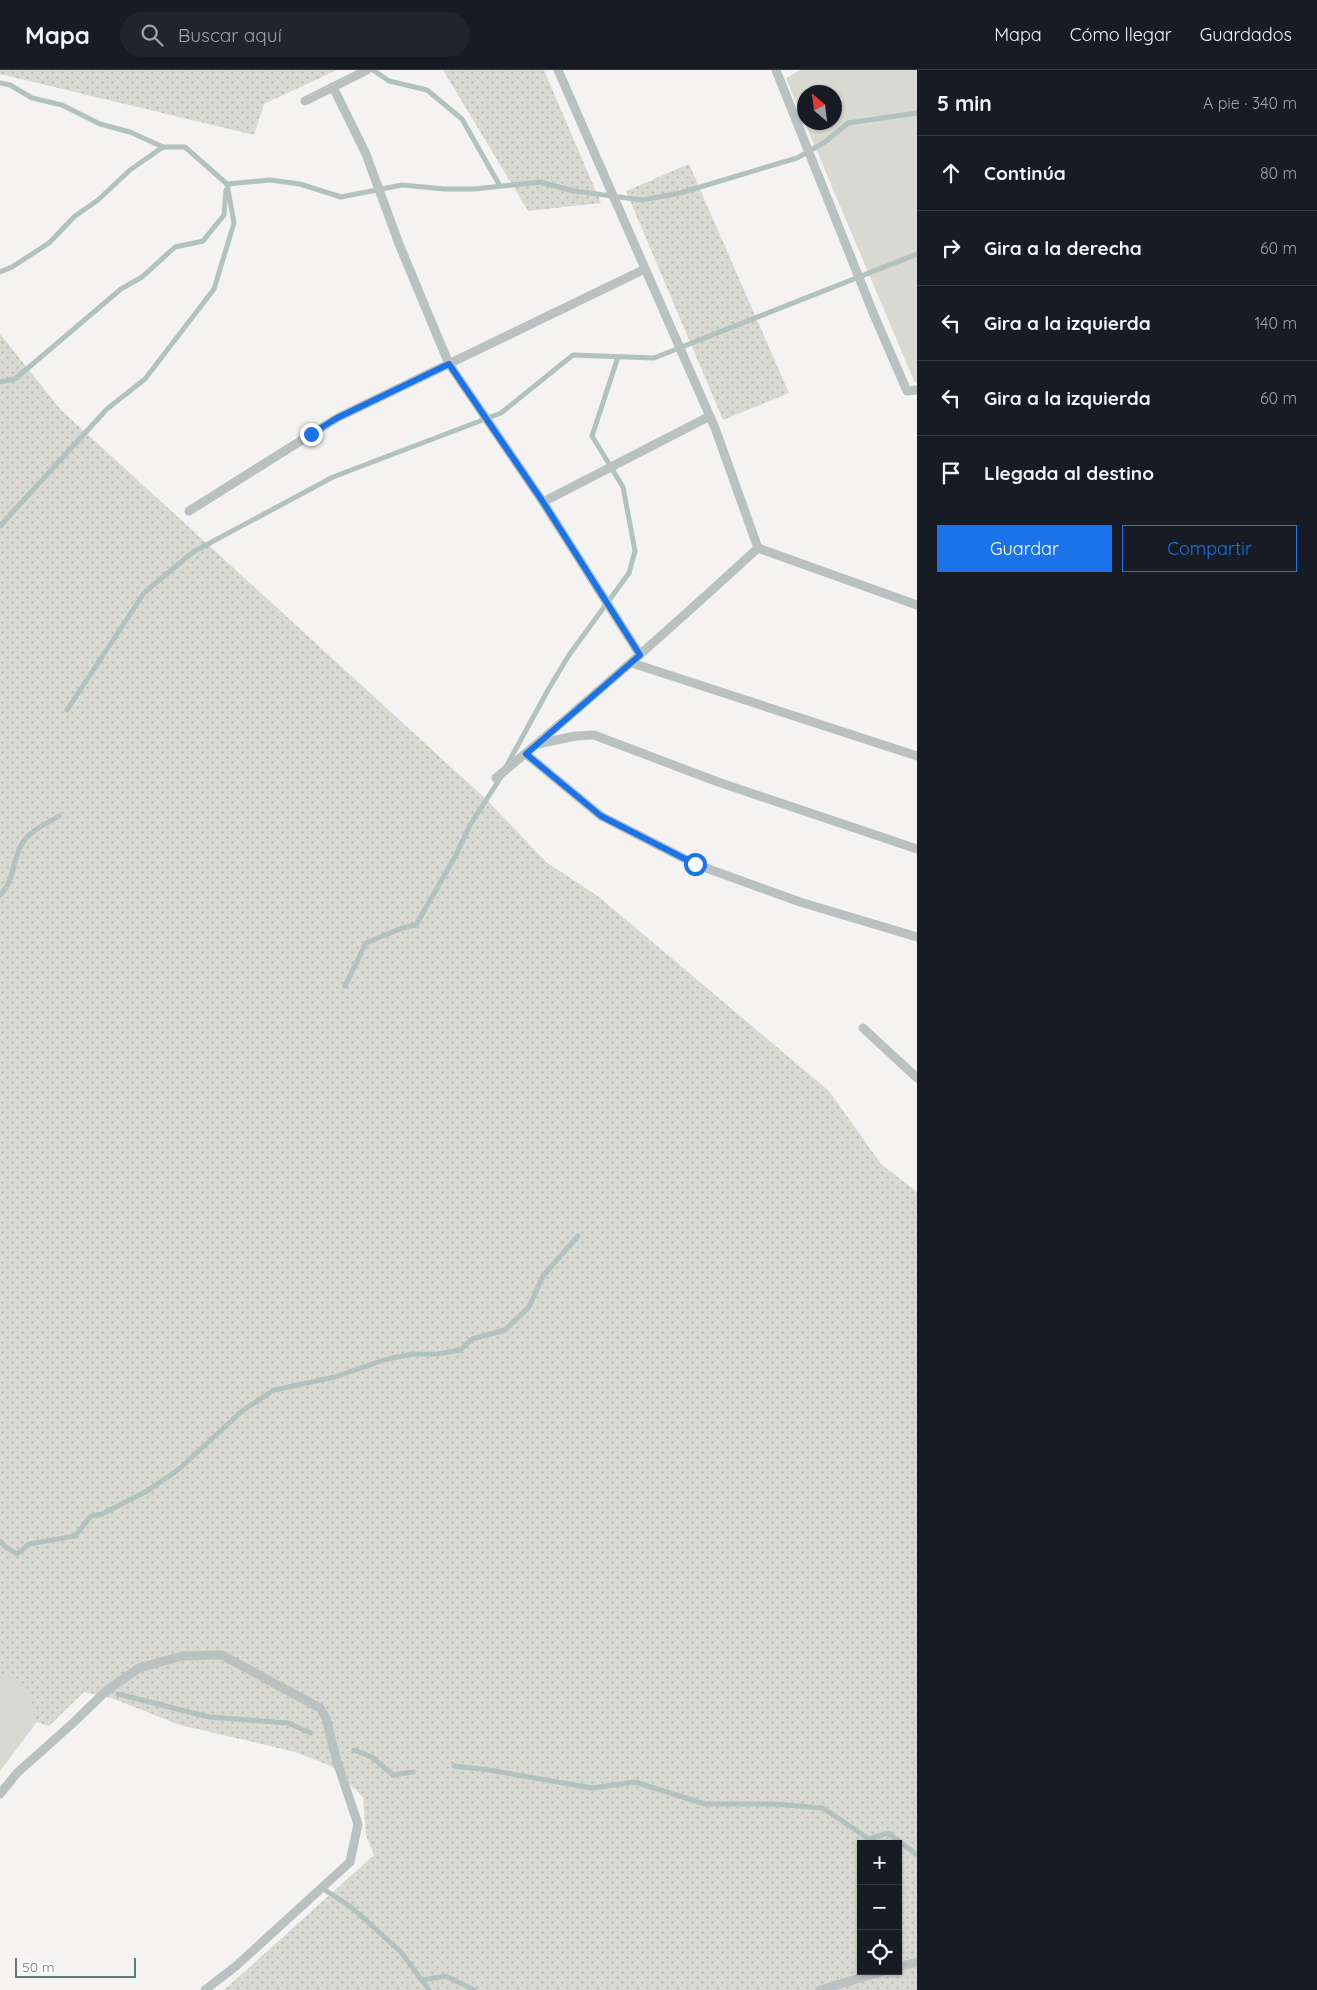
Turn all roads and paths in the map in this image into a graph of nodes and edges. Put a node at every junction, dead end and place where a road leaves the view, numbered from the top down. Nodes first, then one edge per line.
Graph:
1 (367, 70) edge
2 (558, 70) edge
3 (776, 70) edge
4 (333, 87) junction
5 (305, 101) dead end
6 (645, 269) junction
7 (449, 364) junction
8 (917, 390) edge
9 (710, 416) junction
10 (543, 502) junction
11 (189, 510) dead end
12 (758, 548) junction
13 (917, 605) edge
14 (640, 655) junction
15 (632, 663) junction
16 (538, 744) junction
17 (526, 754) junction
18 (917, 756) edge
19 (496, 778) dead end
20 (917, 849) edge
21 (917, 937) edge
22 (863, 1028) dead end
23 (917, 1078) edge
24 (0, 1794) edge
25 (917, 1962) edge
26 (902, 1966) edge
27 (870, 1975) edge
28 (205, 1990) edge
29 (820, 1990) edge

1 - 4 street
2 - 6 street
3 - 8 street
4 - 5 street
4 - 7 street
6 - 7 street
6 - 9 street
7 - 10 street
7 - 11 street
9 - 10 street
9 - 12 street
10 - 14 street
12 - 13 street
12 - 14 street
14 - 15 street
15 - 16 street
15 - 18 street
16 - 17 street
16 - 20 street
17 - 19 street
17 - 21 street
22 - 23 street
24 - 28 street
25 - 26 street
27 - 29 street

